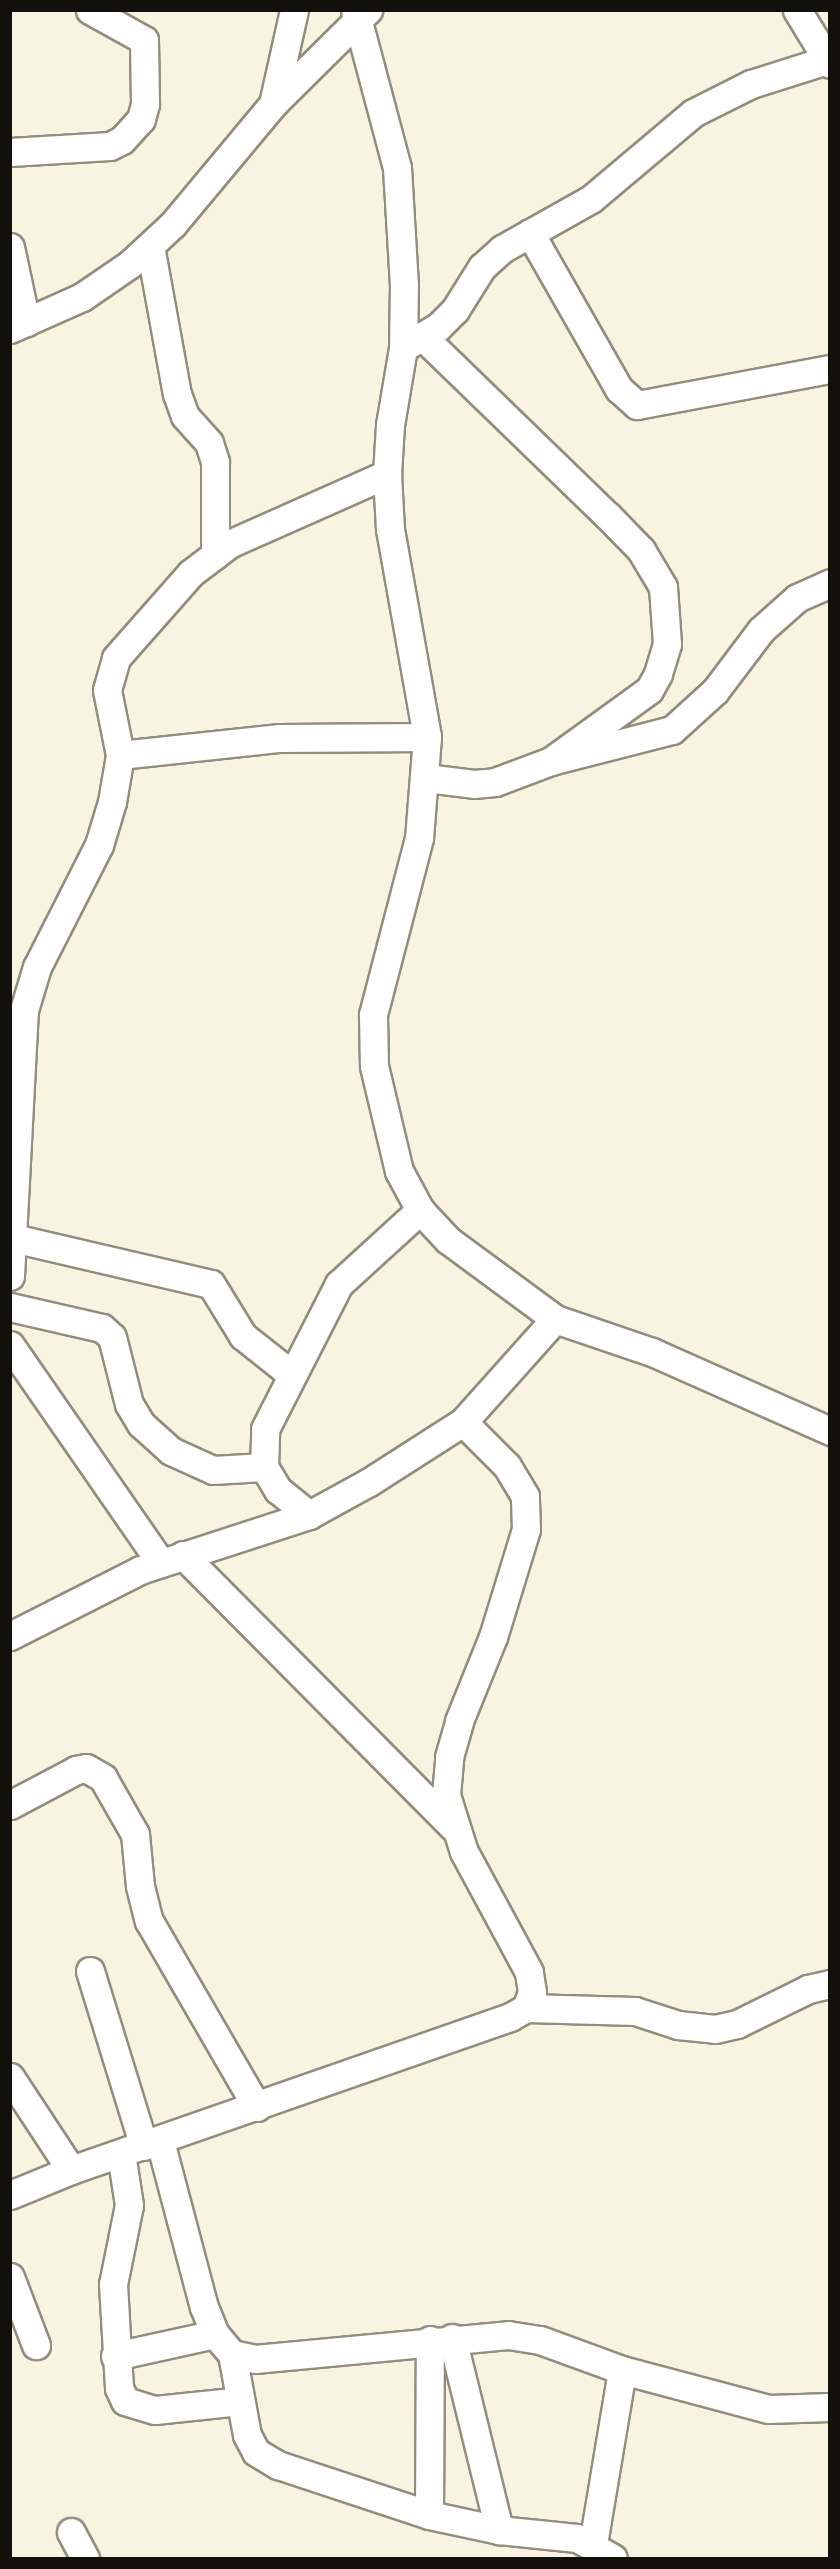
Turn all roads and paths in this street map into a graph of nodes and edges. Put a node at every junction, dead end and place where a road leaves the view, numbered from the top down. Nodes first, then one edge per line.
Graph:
1 (90, 10) edge
2 (294, 10) edge
3 (797, 10) edge
4 (361, 13) edge
5 (829, 61) edge
6 (273, 104) junction
7 (10, 152) edge
8 (530, 233) junction
9 (150, 246) junction
10 (10, 247) edge
11 (18, 326) edge
12 (412, 342) junction
13 (830, 369) edge
14 (387, 474) junction
15 (215, 555) junction
16 (830, 582) edge
17 (428, 737) junction
18 (120, 755) junction
19 (551, 761) junction
20 (426, 778) junction
21 (15, 1067) edge
22 (420, 1210) junction
23 (13, 1238) junction
24 (11, 1272) edge
25 (10, 1307) edge
26 (555, 1318) junction
27 (10, 1345) edge
28 (291, 1374) junction
29 (463, 1422) junction
30 (830, 1431) edge
31 (264, 1467) junction
32 (309, 1515) junction
33 (172, 1559) junction
34 (10, 1636) edge
35 (10, 1805) edge
36 (453, 1827) junction
37 (90, 1971) dead end
38 (830, 1984) edge
39 (526, 2008) junction
40 (10, 2077) edge
41 (257, 2107) junction
42 (142, 2147) junction
43 (71, 2170) junction
44 (10, 2195) edge
45 (10, 2277) edge
46 (441, 2339) junction
47 (223, 2344) junction
48 (36, 2346) dead end
49 (115, 2356) junction
50 (622, 2370) junction
51 (240, 2401) junction
52 (830, 2407) edge
53 (429, 2515) junction
54 (499, 2530) junction
55 (71, 2532) dead end
56 (603, 2551) edge
57 (85, 2559) edge

1 - 7 street
2 - 6 street
3 - 5 street
4 - 6 street
4 - 12 street
5 - 8 street
6 - 9 street
8 - 12 street
8 - 13 street
9 - 11 street
9 - 15 street
10 - 11 street
12 - 14 street
12 - 19 street
14 - 15 street
14 - 17 street
15 - 18 street
16 - 19 street
17 - 18 street
17 - 20 street
18 - 21 street
19 - 20 street
20 - 22 street
21 - 23 street
22 - 26 street
22 - 28 street
23 - 24 street
23 - 28 street
25 - 31 street
26 - 29 street
26 - 30 street
27 - 33 street
28 - 31 street
29 - 32 street
29 - 36 street
31 - 32 street
32 - 33 street
33 - 34 street
33 - 36 street
35 - 41 street
36 - 39 street
37 - 42 street
38 - 39 street
39 - 41 street
40 - 43 street
41 - 42 street
42 - 43 street
42 - 47 street
42 - 49 street
43 - 44 street
45 - 48 street
46 - 47 street
46 - 50 street
46 - 53 street
46 - 54 street
47 - 49 street
47 - 51 street
49 - 51 street
50 - 52 street
50 - 56 street
51 - 53 street
53 - 54 street
54 - 56 street
55 - 57 street

